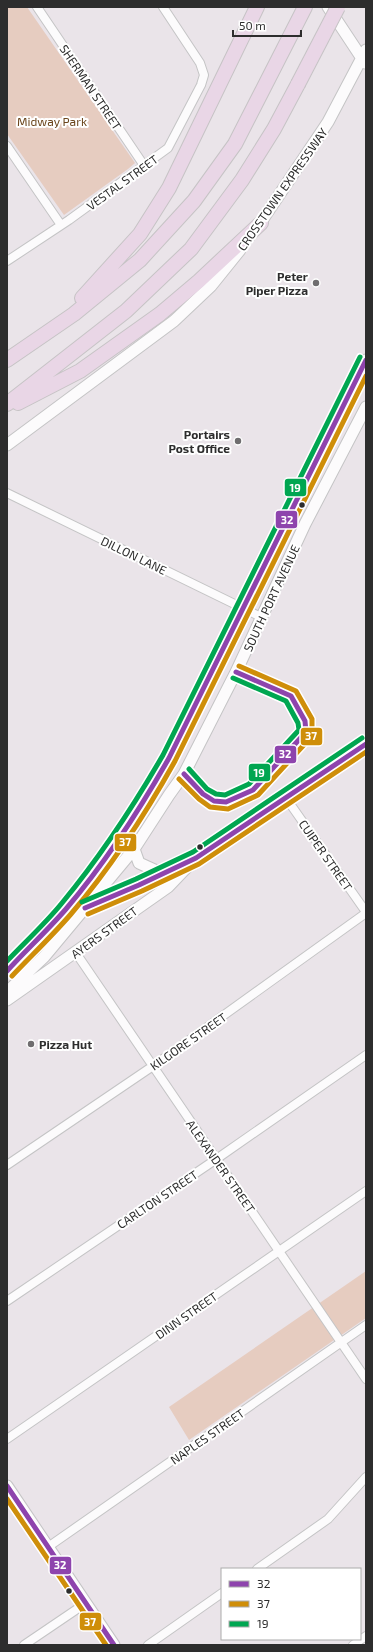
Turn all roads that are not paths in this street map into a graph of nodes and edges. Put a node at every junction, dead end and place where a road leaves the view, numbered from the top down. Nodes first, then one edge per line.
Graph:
1 (37, 7) edge
2 (163, 7) edge
3 (257, 7) edge
4 (304, 7) edge
5 (328, 7) edge
6 (338, 7) edge
7 (365, 58) edge
8 (7, 146) edge
9 (145, 167) junction
10 (261, 223) junction
11 (61, 225) junction
12 (7, 261) edge
13 (52, 329) junction
14 (7, 360) edge
15 (366, 360) edge
16 (7, 404) edge
17 (366, 407) edge
18 (7, 408) edge
19 (7, 445) edge
20 (7, 493) edge
21 (243, 608) junction
22 (261, 617) junction
23 (366, 744) edge
24 (286, 798) junction
25 (134, 849) junction
26 (196, 858) junction
27 (162, 873) junction
28 (84, 908) junction
29 (366, 913) edge
30 (76, 953) junction
31 (7, 971) edge
32 (7, 992) edge
33 (7, 1000) edge
34 (366, 1055) edge
35 (153, 1066) junction
36 (215, 1160) junction
37 (7, 1165) edge
38 (366, 1191) edge
39 (279, 1250) junction
40 (7, 1301) edge
41 (366, 1326) edge
42 (341, 1342) junction
43 (366, 1379) edge
44 (7, 1439) edge
45 (366, 1477) edge
46 (7, 1486) edge
47 (48, 1547) junction
48 (258, 1568) edge
49 (221, 1594) edge
50 (86, 1603) junction
51 (24, 1645) edge
52 (114, 1645) edge
53 (148, 1645) edge

1 - 9 street, SHERMAN STREET
2 - 9 street, VESTAL STREET
3 - 13 highway
4 - 13 highway
5 - 7 main road
6 - 16 highway, bridge
7 - 10 main road, CROSSTOWN EXPRESSWAY
8 - 11 street
9 - 11 street, VESTAL STREET
10 - 18 highway
10 - 19 main road, CROSSTOWN EXPRESSWAY
11 - 12 street, VESTAL STREET
13 - 14 highway
15 - 21 main road, SOUTH PORT AVENUE
17 - 22 main road, SOUTH PORT AVENUE
20 - 21 street, DILLON LANE
21 - 22 street, DILLON LANE
21 - 31 main road, SOUTH PORT AVENUE
22 - 25 main road, SOUTH PORT AVENUE
23 - 24 main road, AYERS STREET
24 - 26 main road, AYERS STREET
24 - 29 street, CUIPER STREET
25 - 27 main road
25 - 28 main road, SOUTH PORT AVENUE
26 - 27 main road, AYERS STREET
26 - 30 main road, AYERS STREET
27 - 28 main road, AYERS STREET
28 - 32 main road, SOUTH PORT AVENUE
29 - 35 street, KILGORE STREET
30 - 33 main road, AYERS STREET
30 - 35 street, ALEXANDER STREET
34 - 36 street, CARLTON STREET
35 - 36 street, ALEXANDER STREET
35 - 37 street, KILGORE STREET
36 - 39 street, ALEXANDER STREET
36 - 40 street, CARLTON STREET
38 - 39 street, DINN STREET
39 - 42 street, ALEXANDER STREET
39 - 44 street, DINN STREET
41 - 42 street, NAPLES STREET
42 - 43 street, ALEXANDER STREET
42 - 47 street, NAPLES STREET
45 - 48 street
46 - 47 main road
47 - 50 main road
49 - 53 street
50 - 51 street
50 - 52 main road

